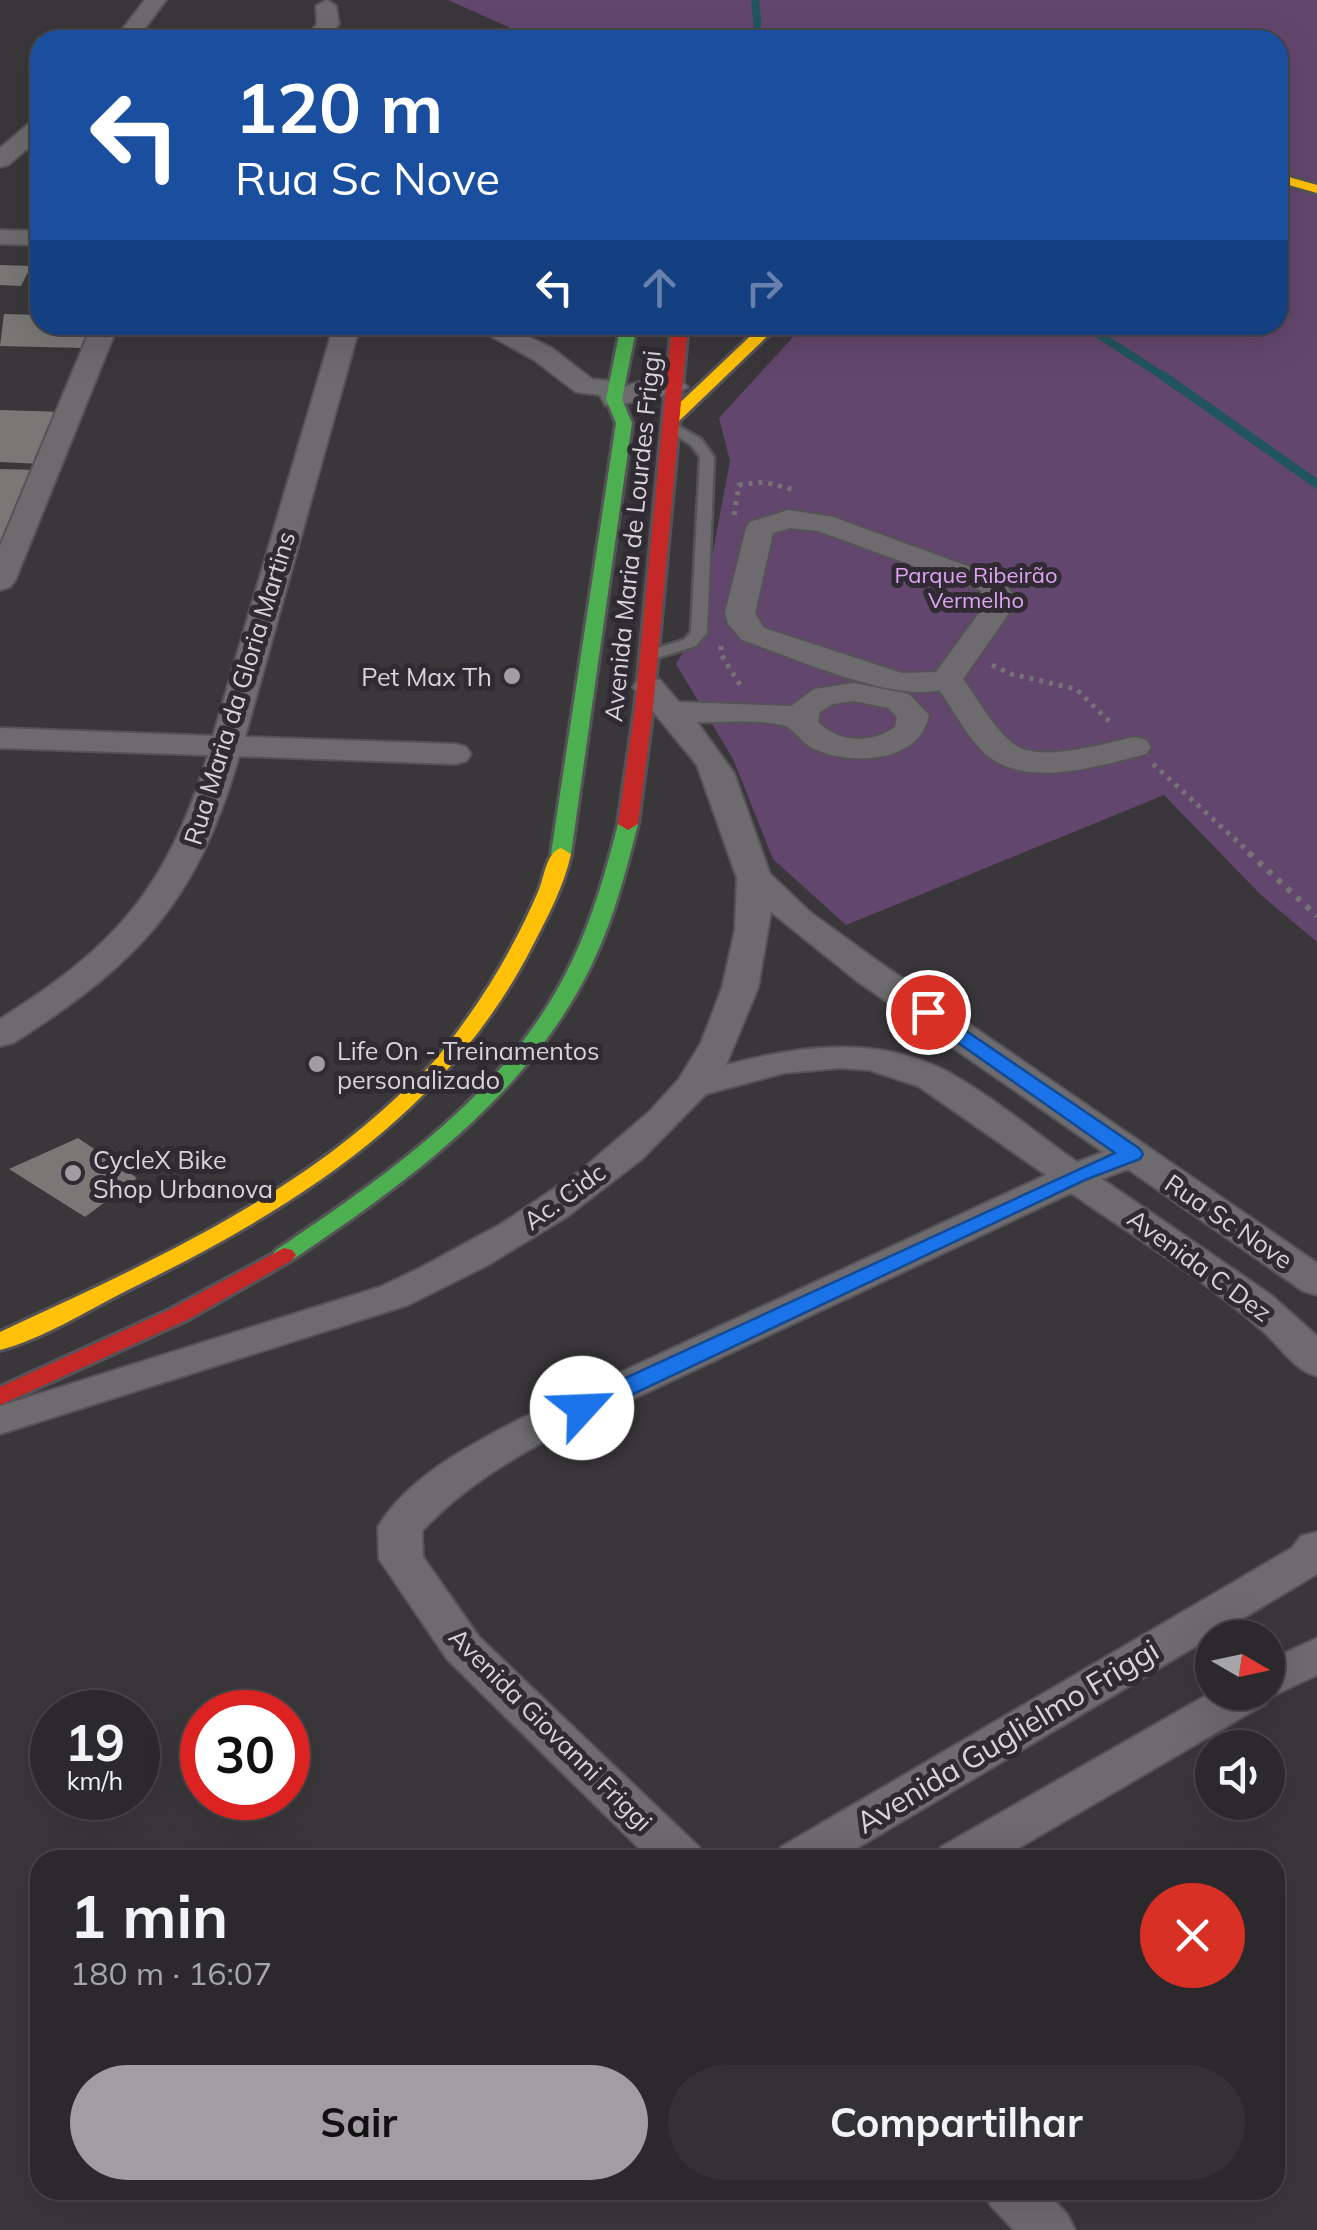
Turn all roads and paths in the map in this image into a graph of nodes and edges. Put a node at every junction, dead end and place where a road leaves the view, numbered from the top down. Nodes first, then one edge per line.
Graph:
1 (156, 0) edge
2 (326, 6) dead end
3 (133, 30) edge
4 (324, 30) edge
5 (30, 134) edge
6 (0, 160) edge
7 (1288, 166) edge
8 (1317, 174) edge
9 (1288, 181) edge
10 (1317, 190) edge
11 (0, 237) edge
12 (30, 238) edge
13 (0, 254) edge
14 (30, 255) edge
15 (102, 335) edge
16 (344, 335) edge
17 (504, 335) edge
18 (628, 335) edge
19 (679, 335) edge
20 (761, 335) edge
21 (675, 386) junction
22 (619, 411) junction
23 (673, 422) junction
24 (0, 581) edge
25 (947, 679) junction
26 (656, 684) junction
27 (897, 695) junction
28 (802, 716) junction
29 (976, 717) junction
30 (0, 738) edge
31 (226, 745) junction
32 (1135, 747) dead end
33 (455, 754) dead end
34 (754, 877) junction
35 (0, 1035) edge
36 (693, 1086) junction
37 (1132, 1154) junction
38 (1077, 1176) junction
39 (1317, 1282) edge
40 (0, 1342) edge
41 (1317, 1364) edge
42 (0, 1397) edge
43 (0, 1420) edge
44 (1317, 1547) edge
45 (1317, 1654) edge
46 (1285, 1672) edge
47 (1219, 1710) edge
48 (672, 1850) edge
49 (815, 1850) edge
50 (975, 1850) edge
51 (1020, 2200) edge
52 (1048, 2230) edge

1 - 3 street
2 - 4 street
5 - 6 street
7 - 8 street
9 - 10 street
11 - 12 street
13 - 14 street
15 - 24 street
16 - 31 street, Rua Maria da Gloria Martins
17 - 22 street
18 - 22 street, Avenida Maria de Lourdes Friggi
19 - 21 street, Avenida Maria de Lourdes Friggi
20 - 23 street
21 - 22 street
21 - 23 street, Avenida Maria de Lourdes Friggi
22 - 40 street, Avenida Maria de Lourdes Friggi
23 - 26 street, Avenida Maria de Lourdes Friggi
23 - 26 lane
25 - 27 street
25 - 27 street
25 - 29 street
26 - 28 street
26 - 34 street, Ac. Cidc
26 - 42 street, Avenida Maria de Lourdes Friggi
27 - 28 street
27 - 28 street
27 - 29 street
29 - 32 street
30 - 31 street
31 - 33 street
31 - 35 street, Rua Maria da Gloria Martins
34 - 36 street, Ac. Cidc
34 - 37 street, Rua Sc Nove
36 - 38 street, Avenida C Dez
36 - 43 street, Ac. Cidc
37 - 38 street, Avenida Giovanni Friggi
37 - 39 street, Rua Sc Nove
38 - 41 street, Avenida C Dez
38 - 48 street, Avenida Giovanni Friggi
44 - 49 street, Avenida Guglielmo Friggi
45 - 46 street
47 - 50 street
51 - 52 street

